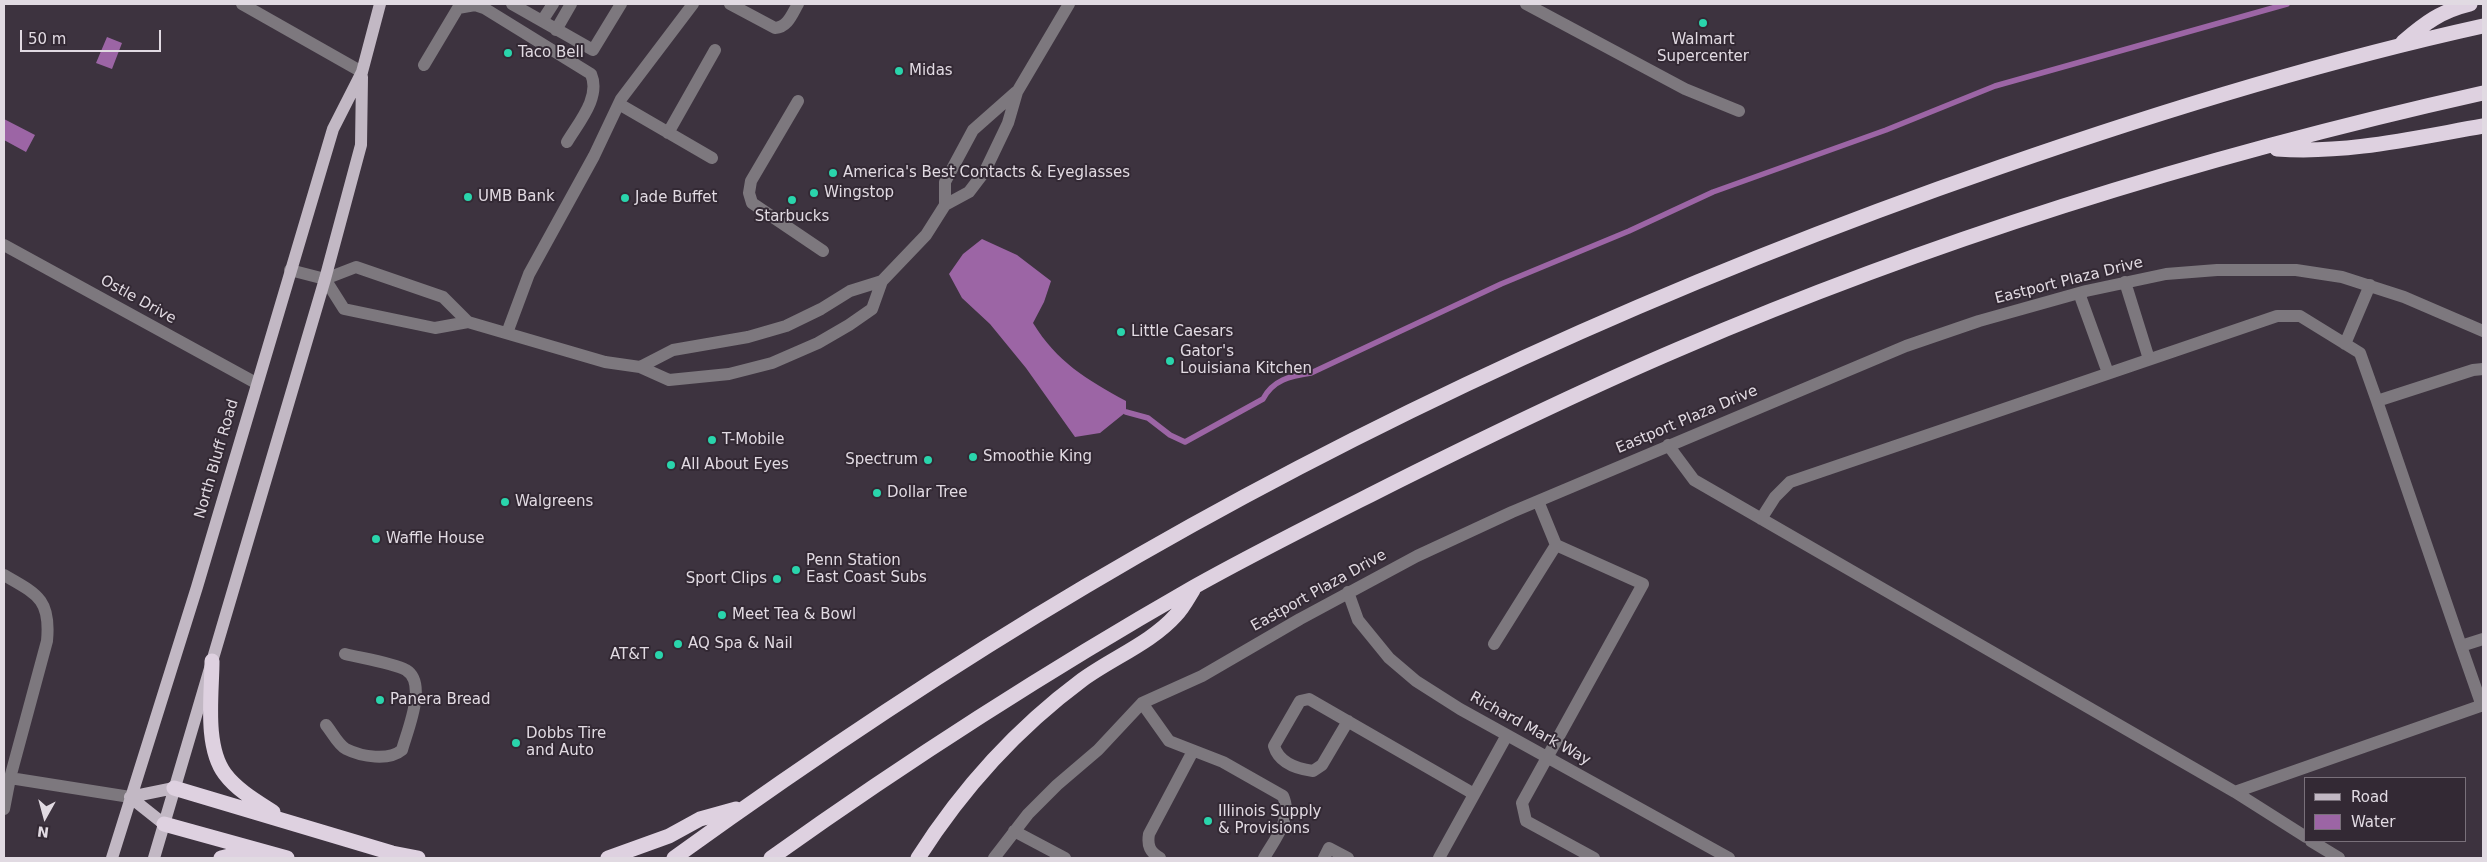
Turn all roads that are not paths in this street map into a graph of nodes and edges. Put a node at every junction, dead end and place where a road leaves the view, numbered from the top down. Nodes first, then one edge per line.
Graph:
1 (242, 4) edge
2 (380, 4) edge
3 (512, 4) edge
4 (544, 4) edge
5 (553, 4) edge
6 (561, 4) edge
7 (571, 4) edge
8 (621, 4) edge
9 (691, 4) edge
10 (730, 4) edge
11 (798, 4) edge
12 (1069, 4) edge
13 (1526, 4) edge
14 (2470, 4) edge
15 (546, 24) junction
16 (2483, 26) edge
17 (2400, 44) junction
18 (715, 50) dead end
19 (424, 65) dead end
20 (362, 72) junction
21 (1017, 92) junction
22 (2483, 93) edge
23 (798, 101) dead end
24 (619, 104) junction
25 (1739, 111) dead end
26 (2483, 126) edge
27 (668, 133) junction
28 (567, 142) dead end
29 (2263, 148) junction
30 (712, 158) dead end
31 (945, 205) junction
32 (4, 245) edge
33 (823, 251) dead end
34 (290, 270) junction
35 (325, 279) junction
36 (882, 280) junction
37 (2125, 282) junction
38 (2370, 285) junction
39 (2079, 293) junction
40 (468, 322) junction
41 (2483, 331) edge
42 (507, 333) junction
43 (2345, 344) junction
44 (2149, 359) junction
45 (640, 367) junction
46 (2483, 369) edge
47 (2108, 373) junction
48 (256, 383) junction
49 (2377, 401) junction
50 (1668, 445) junction
51 (1538, 501) junction
52 (1761, 519) junction
53 (1556, 546) junction
54 (4, 575) edge
55 (1196, 586) junction
56 (1348, 592) junction
57 (2483, 639) edge
58 (1494, 644) dead end
59 (2461, 646) junction
60 (345, 654) dead end
61 (212, 661) junction
62 (1142, 703) junction
63 (2483, 705) edge
64 (1348, 721) junction
65 (326, 725) dead end
66 (1507, 735) junction
67 (1194, 751) junction
68 (1546, 757) junction
69 (10, 778) junction
70 (174, 788) junction
71 (2235, 792) junction
72 (1474, 794) junction
73 (130, 796) junction
74 (744, 807) junction
75 (4, 809) edge
76 (287, 822) junction
77 (164, 824) junction
78 (1014, 832) junction
79 (2304, 836) edge
80 (2313, 842) edge
81 (268, 852) junction
82 (112, 858) edge
83 (154, 858) edge
84 (221, 858) edge
85 (287, 858) edge
86 (418, 858) edge
87 (608, 858) edge
88 (674, 858) edge
89 (771, 858) edge
90 (918, 858) edge
91 (994, 858) edge
92 (1065, 858) edge
93 (1160, 858) edge
94 (1264, 858) edge
95 (1324, 858) edge
96 (1348, 858) edge
97 (1439, 858) edge
98 (1594, 858) edge
99 (1729, 858) edge
100 (2339, 858) edge

1 - 20 street
2 - 20 main road, North Bluff Road
3 - 15 street
4 - 15 street
5 - 15 street
6 - 15 street
7 - 15 street
8 - 15 street
9 - 24 street
10 - 11 street
12 - 21 street
13 - 25 street
14 - 17 highway
16 - 17 highway
17 - 74 highway
18 - 27 street
19 - 28 street
20 - 34 main road, North Bluff Road
20 - 35 main road, North Bluff Road
21 - 31 street
21 - 31 street
22 - 29 highway
23 - 33 street
24 - 27 street
24 - 42 street
26 - 29 highway
27 - 30 street
29 - 55 highway
31 - 36 street
32 - 48 street, Ostle Drive
34 - 35 street
34 - 48 main road, North Bluff Road
35 - 40 street
35 - 40 street
35 - 61 main road, North Bluff Road
36 - 45 street
36 - 45 street
37 - 38 street, Eastport Plaza Drive
37 - 39 street, Eastport Plaza Drive
37 - 44 street
38 - 41 street, Eastport Plaza Drive
38 - 43 street
39 - 47 street
39 - 50 street, Eastport Plaza Drive
40 - 42 street
42 - 45 street
43 - 44 street
43 - 49 street
44 - 47 street
46 - 49 street
47 - 52 street
48 - 73 main road, North Bluff Road
49 - 59 street
50 - 51 street, Eastport Plaza Drive
50 - 52 street
51 - 53 street
51 - 56 street, Eastport Plaza Drive
52 - 71 street
53 - 58 street
53 - 68 street
54 - 69 street
55 - 89 highway
55 - 90 highway
56 - 62 street, Eastport Plaza Drive
56 - 66 street, Richard Mark Way
57 - 59 street
59 - 63 street
60 - 65 street
61 - 70 main road, North Bluff Road
61 - 76 highway
62 - 67 street
62 - 78 street, Eastport Plaza Drive
63 - 71 street
64 - 64 street
64 - 72 street
66 - 68 street, Richard Mark Way
66 - 72 street
67 - 93 street
67 - 94 street
68 - 98 street
68 - 99 street, Richard Mark Way
69 - 73 street
69 - 75 street
70 - 73 main road
70 - 76 highway
70 - 77 main road, North Bluff Road
71 - 79 street
72 - 97 street
73 - 77 main road
73 - 82 main road, North Bluff Road
74 - 87 highway
74 - 88 highway
76 - 86 highway
77 - 81 highway
77 - 83 main road, North Bluff Road
78 - 91 street, Eastport Plaza Drive
78 - 92 street
80 - 100 street
81 - 84 highway
81 - 85 highway
95 - 96 street

